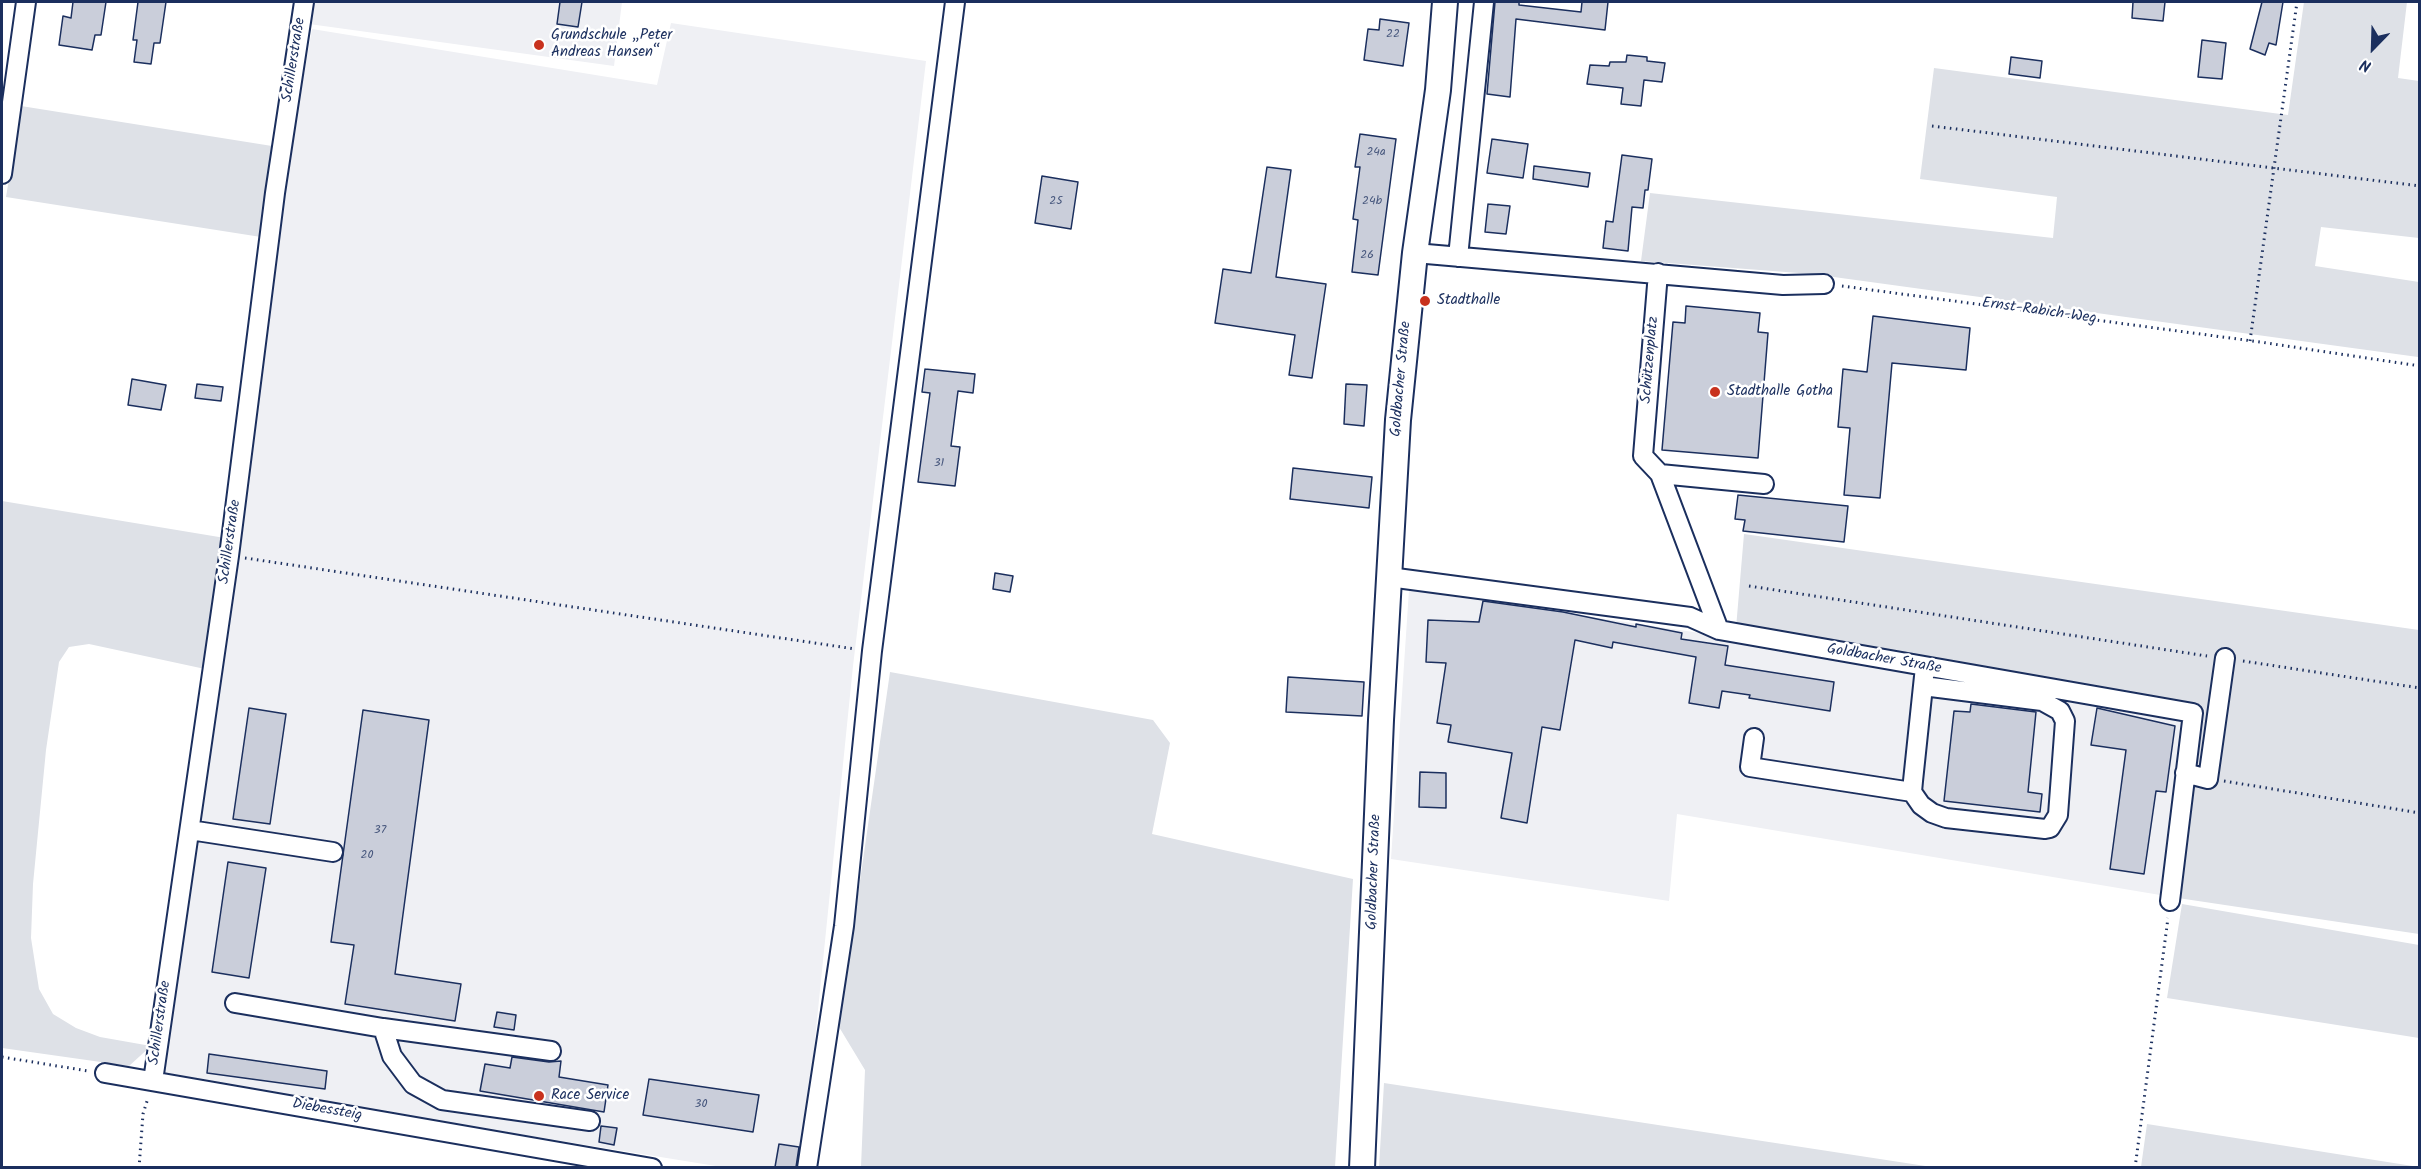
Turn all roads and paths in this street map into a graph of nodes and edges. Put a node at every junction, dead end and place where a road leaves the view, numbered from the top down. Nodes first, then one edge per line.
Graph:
1 (26, 2) edge
2 (304, 2) edge
3 (955, 2) edge
4 (1445, 2) edge
5 (1484, 2) edge
6 (2297, 2) edge
7 (1932, 126) dead end
8 (2274, 170) junction
9 (2, 174) edge
10 (2420, 186) edge
11 (1416, 253) junction
12 (1458, 257) junction
13 (1658, 273) junction
14 (1824, 284) joint
15 (2250, 341) junction
16 (2420, 366) edge
17 (1660, 474) junction
18 (1764, 484) dead end
19 (230, 556) junction
20 (1389, 577) junction
21 (1749, 586) dead end
22 (1719, 630) junction
23 (872, 651) junction
24 (2225, 658) junction
25 (1924, 667) junction
26 (1923, 686) junction
27 (2420, 688) edge
28 (1754, 738) dead end
29 (2186, 773) junction
30 (2208, 778) junction
31 (1912, 792) junction
32 (2420, 813) edge
33 (190, 830) junction
34 (333, 852) dead end
35 (2170, 901) joint
36 (235, 1003) dead end
37 (383, 1028) junction
38 (551, 1051) dead end
39 (2, 1057) edge
40 (105, 1073) joint
41 (153, 1081) junction
42 (480, 1106) junction
43 (590, 1121) dead end
44 (476, 1137) junction
45 (139, 1167) edge
46 (652, 1167) edge
47 (807, 1167) edge
48 (1362, 1167) edge
49 (2134, 1167) edge

1 - 9 street
2 - 19 street, Schillerstraße
3 - 23 street
4 - 11 main road, Goldbacher Straße
5 - 12 street
6 - 8 path
7 - 8 path
8 - 10 path
8 - 15 path
11 - 12 street
11 - 20 main road, Goldbacher Straße
12 - 13 street
13 - 14 street
13 - 17 street, Schützenplatz
14 - 15 path, Ernst-Rabich-Weg
15 - 16 path, Ernst-Rabich-Weg
17 - 18 street
17 - 22 street, Schützenplatz
19 - 23 path
19 - 33 street, Schillerstraße
20 - 22 street, Goldbacher Straße
20 - 48 main road, Goldbacher Straße
21 - 24 path
22 - 25 street, Goldbacher Straße
23 - 47 street
24 - 27 path
24 - 30 street
25 - 26 street
25 - 29 street, Goldbacher Straße
26 - 31 street
26 - 31 street
28 - 31 street
29 - 30 street
29 - 35 street, Goldbacher Straße
30 - 32 path
33 - 34 street
33 - 41 street, Schillerstraße
35 - 49 path
36 - 37 street
37 - 38 street
37 - 42 street
39 - 40 path
40 - 41 street, Diebessteig
41 - 44 street, Diebessteig
41 - 45 path
42 - 43 street
42 - 44 street
44 - 46 street, Diebessteig

